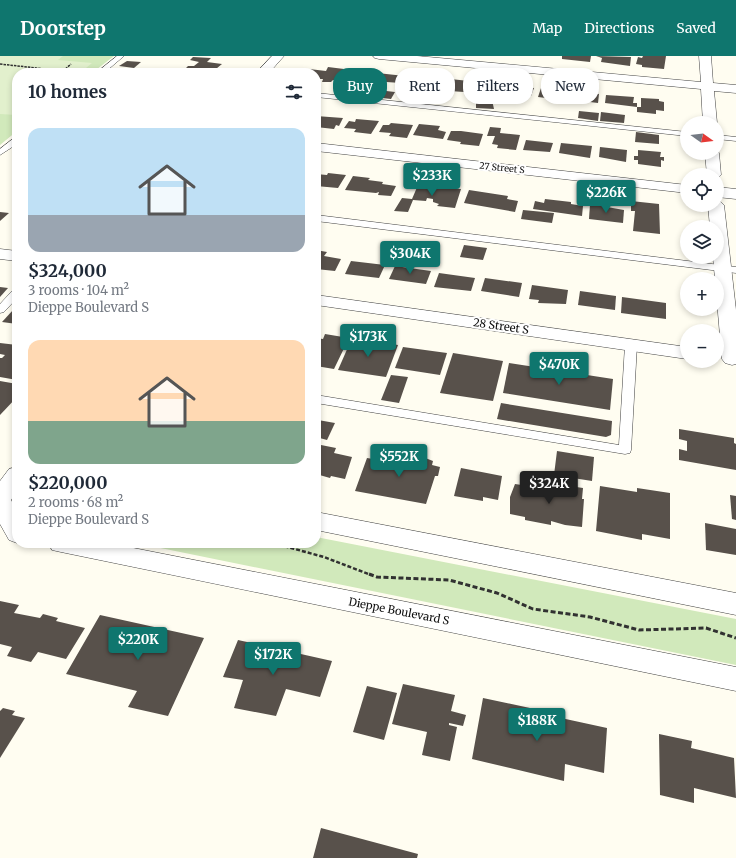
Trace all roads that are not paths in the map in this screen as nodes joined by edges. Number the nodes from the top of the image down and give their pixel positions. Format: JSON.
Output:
{"nodes":[{"id":1,"x":121,"y":56,"type":"edge"},
{"id":2,"x":278,"y":56,"type":"edge"},
{"id":3,"x":379,"y":56,"type":"edge"},
{"id":4,"x":704,"y":56,"type":"edge"},
{"id":5,"x":106,"y":68,"type":"edge"},
{"id":6,"x":267,"y":68,"type":"edge"},
{"id":7,"x":707,"y":86,"type":"junction"},
{"id":8,"x":736,"y":89,"type":"edge"},
{"id":9,"x":321,"y":97,"type":"edge"},
{"id":10,"x":709,"y":116,"type":"edge"},
{"id":11,"x":680,"y":133,"type":"edge"},
{"id":12,"x":724,"y":138,"type":"edge"},
{"id":13,"x":736,"y":139,"type":"edge"},
{"id":14,"x":12,"y":144,"type":"edge"},
{"id":15,"x":321,"y":148,"type":"edge"},
{"id":16,"x":0,"y":153,"type":"edge"},
{"id":17,"x":680,"y":187,"type":"edge"},
{"id":18,"x":724,"y":193,"type":"edge"},
{"id":19,"x":736,"y":194,"type":"edge"},
{"id":20,"x":717,"y":212,"type":"edge"},
{"id":21,"x":321,"y":219,"type":"edge"},
{"id":22,"x":0,"y":254,"type":"edge"},
{"id":23,"x":12,"y":255,"type":"edge"},
{"id":24,"x":729,"y":269,"type":"edge"},
{"id":25,"x":12,"y":297,"type":"edge"},
{"id":26,"x":321,"y":301,"type":"edge"},
{"id":27,"x":0,"y":310,"type":"edge"},
{"id":28,"x":632,"y":345,"type":"junction"},
{"id":29,"x":680,"y":352,"type":"edge"},
{"id":30,"x":728,"y":358,"type":"edge"},
{"id":31,"x":321,"y":400,"type":"edge"},
{"id":32,"x":12,"y":481,"type":"edge"},
{"id":33,"x":12,"y":493,"type":"edge"},
{"id":34,"x":0,"y":497,"type":"edge"},
{"id":35,"x":0,"y":501,"type":"edge"},
{"id":36,"x":321,"y":522,"type":"edge"},
{"id":37,"x":12,"y":524,"type":"edge"},
{"id":38,"x":86,"y":548,"type":"edge"},
{"id":39,"x":736,"y":604,"type":"edge"},
{"id":40,"x":736,"y":679,"type":"edge"}],
"edges":[{"from":1,"to":5,"type":"lane"},
{"from":2,"to":6,"type":"street"},
{"from":3,"to":7,"type":"street"},
{"from":4,"to":7,"type":"street"},
{"from":7,"to":8,"type":"street"},
{"from":7,"to":10,"type":"street"},
{"from":9,"to":11,"type":"lane"},
{"from":12,"to":13,"type":"lane"},
{"from":14,"to":16,"type":"lane"},
{"from":15,"to":17,"type":"street","name":"27 Street S"},
{"from":18,"to":19,"type":"street"},
{"from":20,"to":24,"type":"street"},
{"from":21,"to":24,"type":"lane"},
{"from":22,"to":23,"type":"street"},
{"from":24,"to":30,"type":"street"},
{"from":25,"to":27,"type":"lane"},
{"from":26,"to":28,"type":"street","name":"28 Street S"},
{"from":28,"to":29,"type":"street","name":"28 Street S"},
{"from":28,"to":31,"type":"lane"},
{"from":32,"to":34,"type":"street"},
{"from":33,"to":34,"type":"street"},
{"from":35,"to":37,"type":"street"},
{"from":36,"to":39,"type":"street"},
{"from":38,"to":40,"type":"street","name":"Dieppe Boulevard S"}]}
